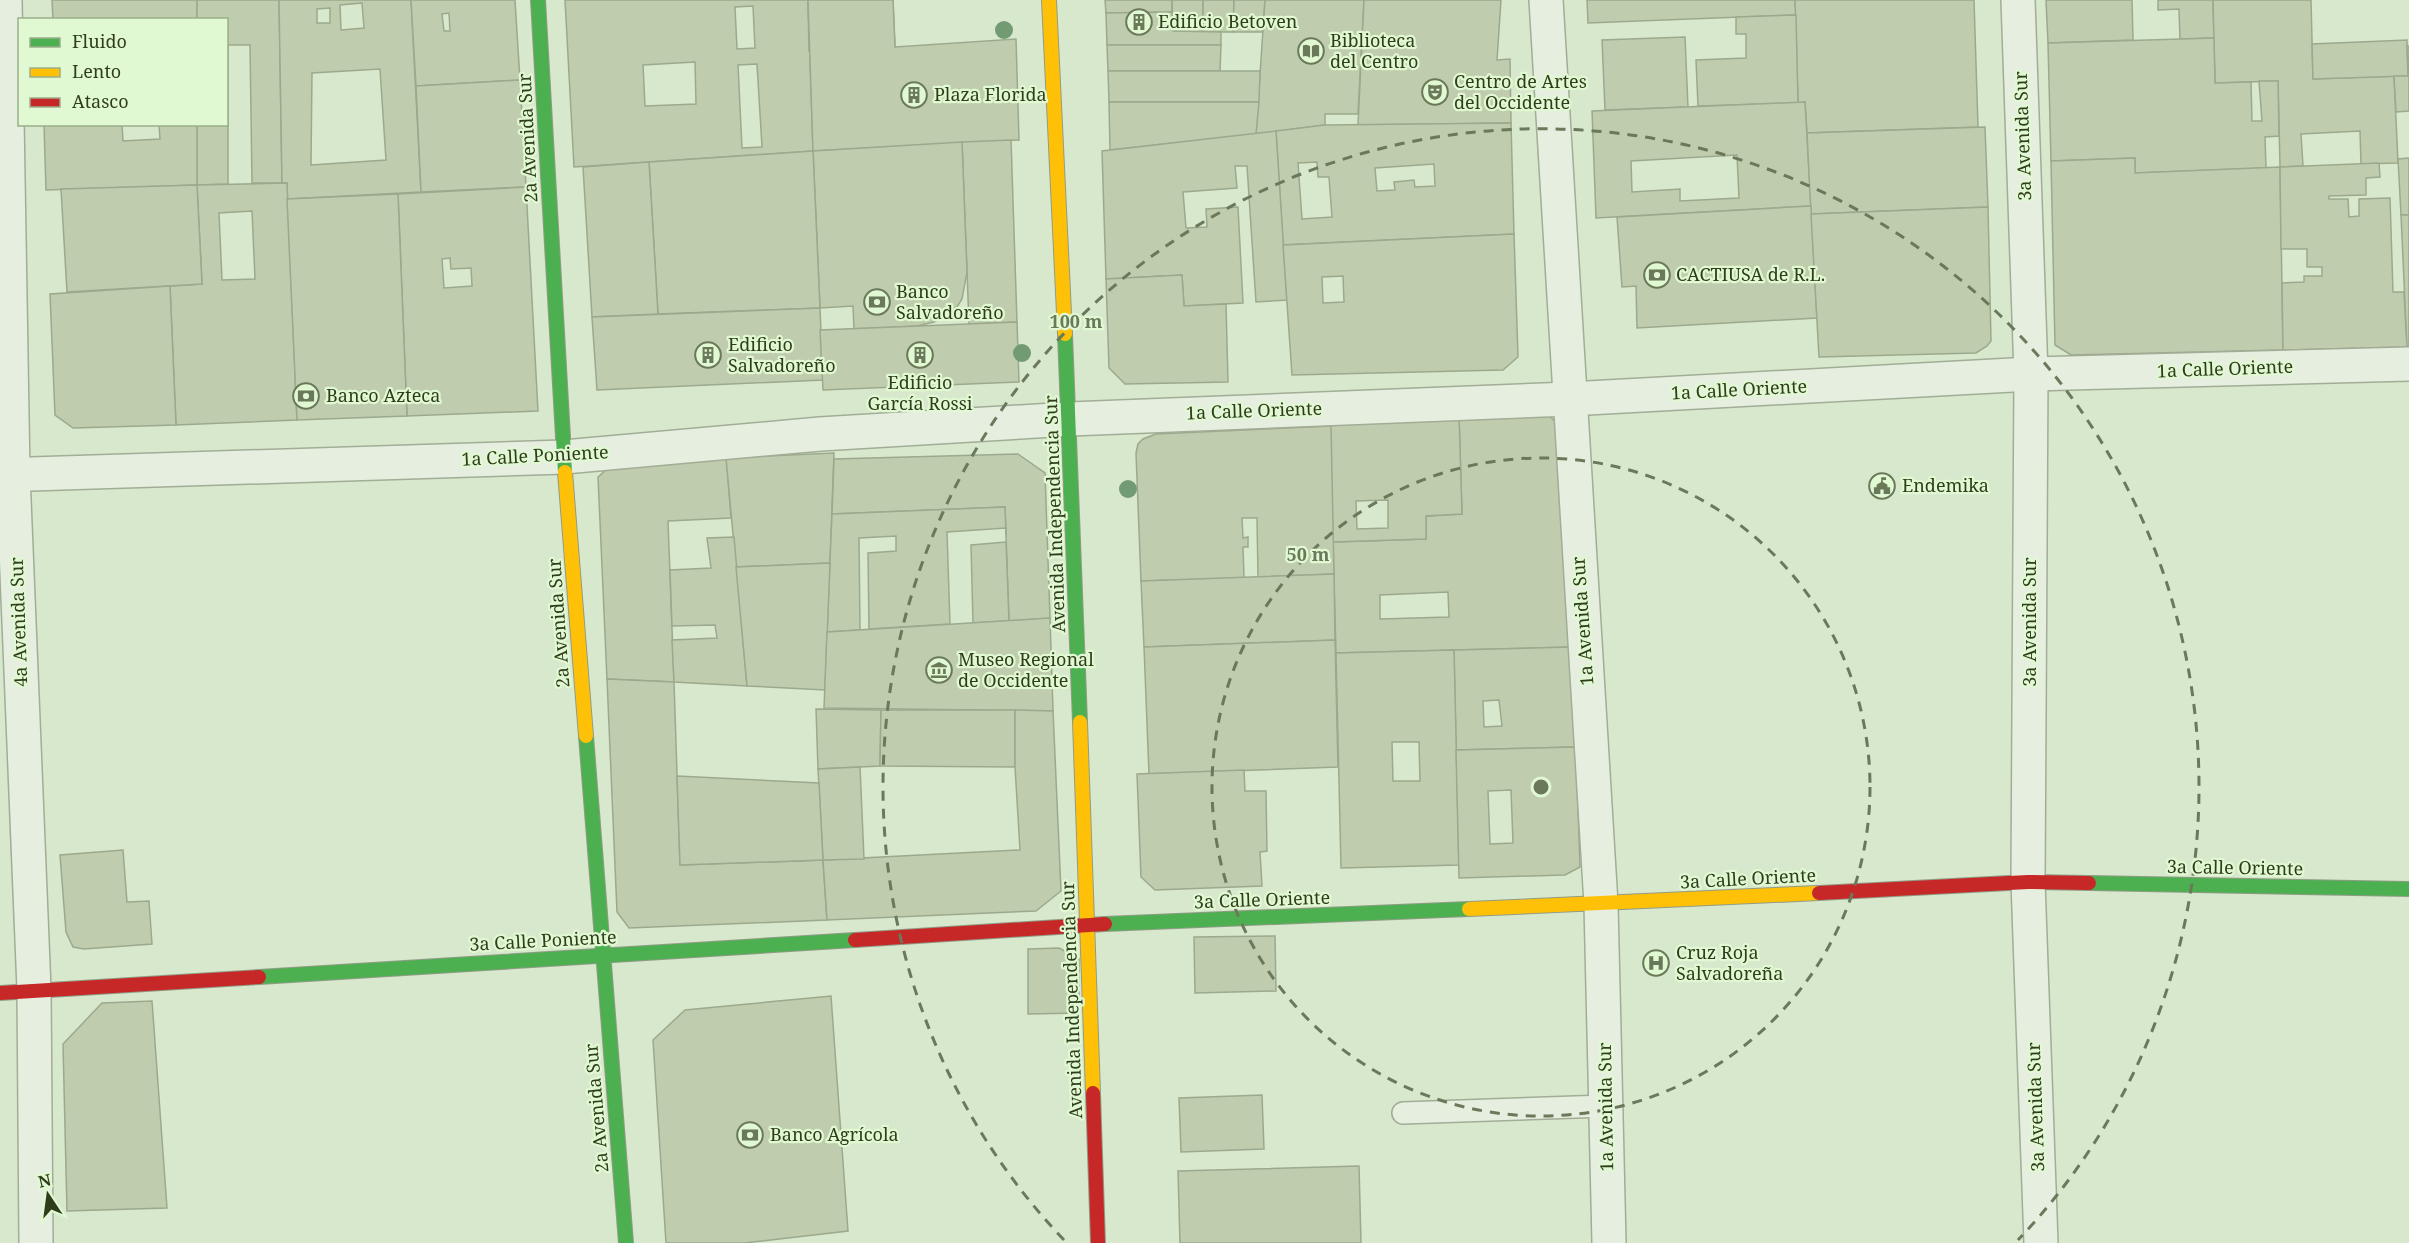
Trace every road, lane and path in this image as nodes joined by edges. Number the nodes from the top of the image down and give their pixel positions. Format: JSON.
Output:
{"nodes":[{"id":1,"x":5,"y":0,"type":"edge"},
{"id":2,"x":538,"y":0,"type":"edge"},
{"id":3,"x":1047,"y":0,"type":"edge"},
{"id":4,"x":1546,"y":0,"type":"edge"},
{"id":5,"x":2018,"y":0,"type":"edge"},
{"id":6,"x":2409,"y":364,"type":"edge"},
{"id":7,"x":2031,"y":374,"type":"junction"},
{"id":8,"x":1569,"y":399,"type":"junction"},
{"id":9,"x":1070,"y":418,"type":"junction"},
{"id":10,"x":564,"y":457,"type":"junction"},
{"id":11,"x":7,"y":475,"type":"edge"},
{"id":12,"x":2028,"y":882,"type":"junction"},
{"id":13,"x":2409,"y":889,"type":"edge"},
{"id":14,"x":1601,"y":904,"type":"junction"},
{"id":15,"x":1088,"y":925,"type":"junction"},
{"id":16,"x":603,"y":956,"type":"junction"},
{"id":17,"x":34,"y":989,"type":"junction"},
{"id":18,"x":0,"y":993,"type":"edge"},
{"id":19,"x":1605,"y":1106,"type":"junction"},
{"id":20,"x":1403,"y":1113,"type":"dead end"},
{"id":21,"x":36,"y":1243,"type":"edge"},
{"id":22,"x":626,"y":1243,"type":"edge"},
{"id":23,"x":1098,"y":1243,"type":"edge"},
{"id":24,"x":1609,"y":1243,"type":"edge"},
{"id":25,"x":2041,"y":1243,"type":"edge"}],
"edges":[{"from":1,"to":11,"type":"street","name":"4a Avenida Sur"},
{"from":2,"to":10,"type":"main road","name":"2a Avenida Sur"},
{"from":3,"to":9,"type":"main road","name":"Avenida Independencia Sur"},
{"from":4,"to":8,"type":"street","name":"1a Avenida Sur"},
{"from":5,"to":7,"type":"street","name":"3a Avenida Sur"},
{"from":6,"to":7,"type":"street","name":"1a Calle Oriente"},
{"from":7,"to":8,"type":"street","name":"1a Calle Oriente"},
{"from":7,"to":12,"type":"street","name":"3a Avenida Sur"},
{"from":8,"to":9,"type":"street","name":"1a Calle Oriente"},
{"from":8,"to":14,"type":"street","name":"1a Avenida Sur"},
{"from":9,"to":10,"type":"street","name":"1a Calle Poniente"},
{"from":9,"to":15,"type":"main road","name":"Avenida Independencia Sur"},
{"from":10,"to":11,"type":"street","name":"1a Calle Poniente"},
{"from":10,"to":16,"type":"main road","name":"2a Avenida Sur"},
{"from":11,"to":17,"type":"street","name":"4a Avenida Sur"},
{"from":12,"to":13,"type":"main road","name":"3a Calle Oriente"},
{"from":12,"to":14,"type":"main road","name":"3a Calle Oriente"},
{"from":12,"to":25,"type":"street","name":"3a Avenida Sur"},
{"from":14,"to":15,"type":"main road","name":"3a Calle Oriente"},
{"from":14,"to":19,"type":"street","name":"1a Avenida Sur"},
{"from":15,"to":16,"type":"main road","name":"3a Calle Poniente"},
{"from":15,"to":23,"type":"main road","name":"Avenida Independencia Sur"},
{"from":16,"to":17,"type":"main road","name":"3a Calle Poniente"},
{"from":16,"to":22,"type":"main road","name":"2a Avenida Sur"},
{"from":17,"to":18,"type":"main road","name":"3a Calle Poniente"},
{"from":17,"to":21,"type":"street","name":"4a Avenida Sur"},
{"from":19,"to":20,"type":"lane"},
{"from":19,"to":24,"type":"street","name":"1a Avenida Sur"}]}
